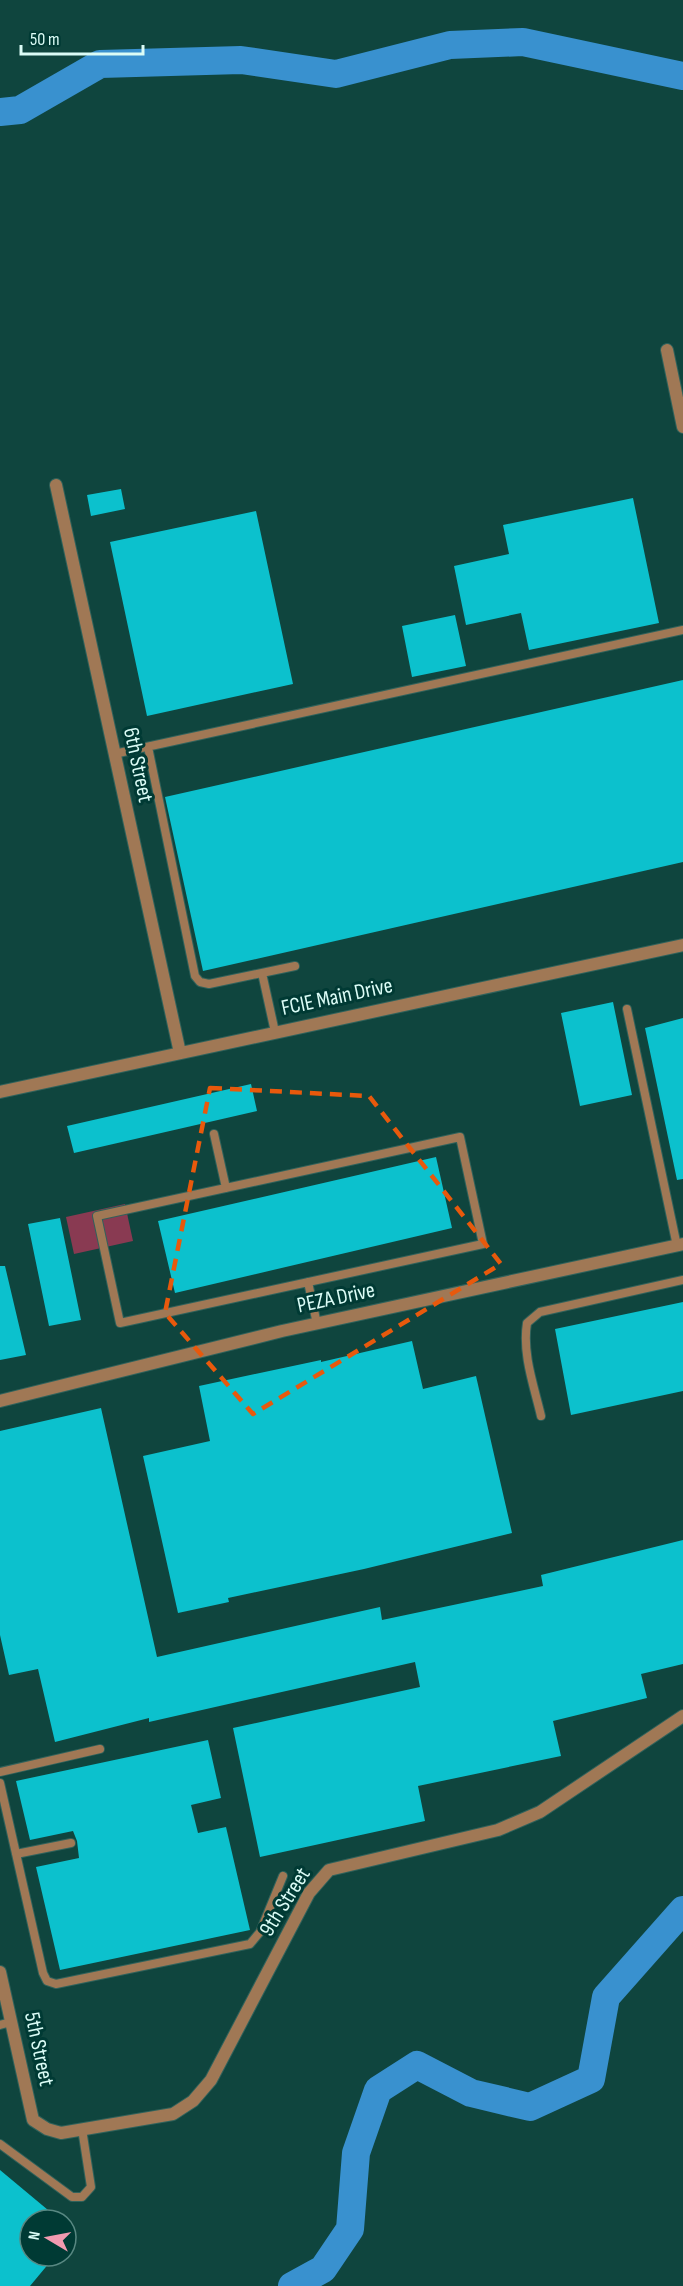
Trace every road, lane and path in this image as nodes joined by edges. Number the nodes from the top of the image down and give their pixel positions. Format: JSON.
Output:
{"nodes":[{"id":1,"x":667,"y":350,"type":"dead end"},
{"id":2,"x":683,"y":427,"type":"edge"},
{"id":3,"x":56,"y":485,"type":"dead end"},
{"id":4,"x":683,"y":630,"type":"edge"},
{"id":5,"x":148,"y":747,"type":"junction"},
{"id":6,"x":114,"y":754,"type":"junction"},
{"id":7,"x":683,"y":945,"type":"edge"},
{"id":8,"x":295,"y":966,"type":"dead end"},
{"id":9,"x":262,"y":973,"type":"junction"},
{"id":10,"x":627,"y":1009,"type":"dead end"},
{"id":11,"x":275,"y":1032,"type":"junction"},
{"id":12,"x":180,"y":1053,"type":"junction"},
{"id":13,"x":0,"y":1092,"type":"edge"},
{"id":14,"x":214,"y":1134,"type":"dead end"},
{"id":15,"x":226,"y":1188,"type":"junction"},
{"id":16,"x":680,"y":1245,"type":"edge"},
{"id":17,"x":683,"y":1280,"type":"edge"},
{"id":18,"x":308,"y":1282,"type":"junction"},
{"id":19,"x":317,"y":1324,"type":"junction"},
{"id":20,"x":0,"y":1401,"type":"edge"},
{"id":21,"x":541,"y":1416,"type":"dead end"},
{"id":22,"x":683,"y":1716,"type":"edge"},
{"id":23,"x":100,"y":1749,"type":"dead end"},
{"id":24,"x":0,"y":1772,"type":"edge"},
{"id":25,"x":0,"y":1783,"type":"edge"},
{"id":26,"x":71,"y":1843,"type":"dead end"},
{"id":27,"x":16,"y":1854,"type":"junction"},
{"id":28,"x":283,"y":1876,"type":"dead end"},
{"id":29,"x":0,"y":1972,"type":"edge"},
{"id":30,"x":6,"y":2024,"type":"edge"},
{"id":31,"x":47,"y":2129,"type":"joint"},
{"id":32,"x":82,"y":2129,"type":"junction"},
{"id":33,"x":0,"y":2144,"type":"edge"}],
"edges":[{"from":1,"to":2,"type":"street"},
{"from":3,"to":6,"type":"street","name":"6th Street"},
{"from":4,"to":5,"type":"lane"},
{"from":5,"to":6,"type":"lane"},
{"from":5,"to":9,"type":"lane"},
{"from":6,"to":12,"type":"street","name":"6th Street"},
{"from":7,"to":11,"type":"street","name":"FCIE Main Drive"},
{"from":8,"to":9,"type":"lane"},
{"from":9,"to":11,"type":"lane"},
{"from":10,"to":16,"type":"lane"},
{"from":11,"to":12,"type":"street","name":"FCIE Main Drive"},
{"from":12,"to":13,"type":"street","name":"FCIE Main Drive"},
{"from":14,"to":15,"type":"lane"},
{"from":15,"to":18,"type":"lane"},
{"from":15,"to":18,"type":"lane"},
{"from":16,"to":19,"type":"street","name":"PEZA Drive"},
{"from":17,"to":21,"type":"lane"},
{"from":18,"to":19,"type":"lane"},
{"from":19,"to":20,"type":"street","name":"PEZA Drive"},
{"from":22,"to":32,"type":"street","name":"9th Street"},
{"from":23,"to":24,"type":"lane"},
{"from":25,"to":27,"type":"lane"},
{"from":26,"to":27,"type":"lane"},
{"from":27,"to":28,"type":"lane"},
{"from":29,"to":30,"type":"street","name":"5th Street"},
{"from":30,"to":31,"type":"street","name":"5th Street"},
{"from":31,"to":32,"type":"street","name":"9th Street"},
{"from":32,"to":33,"type":"lane"}]}
